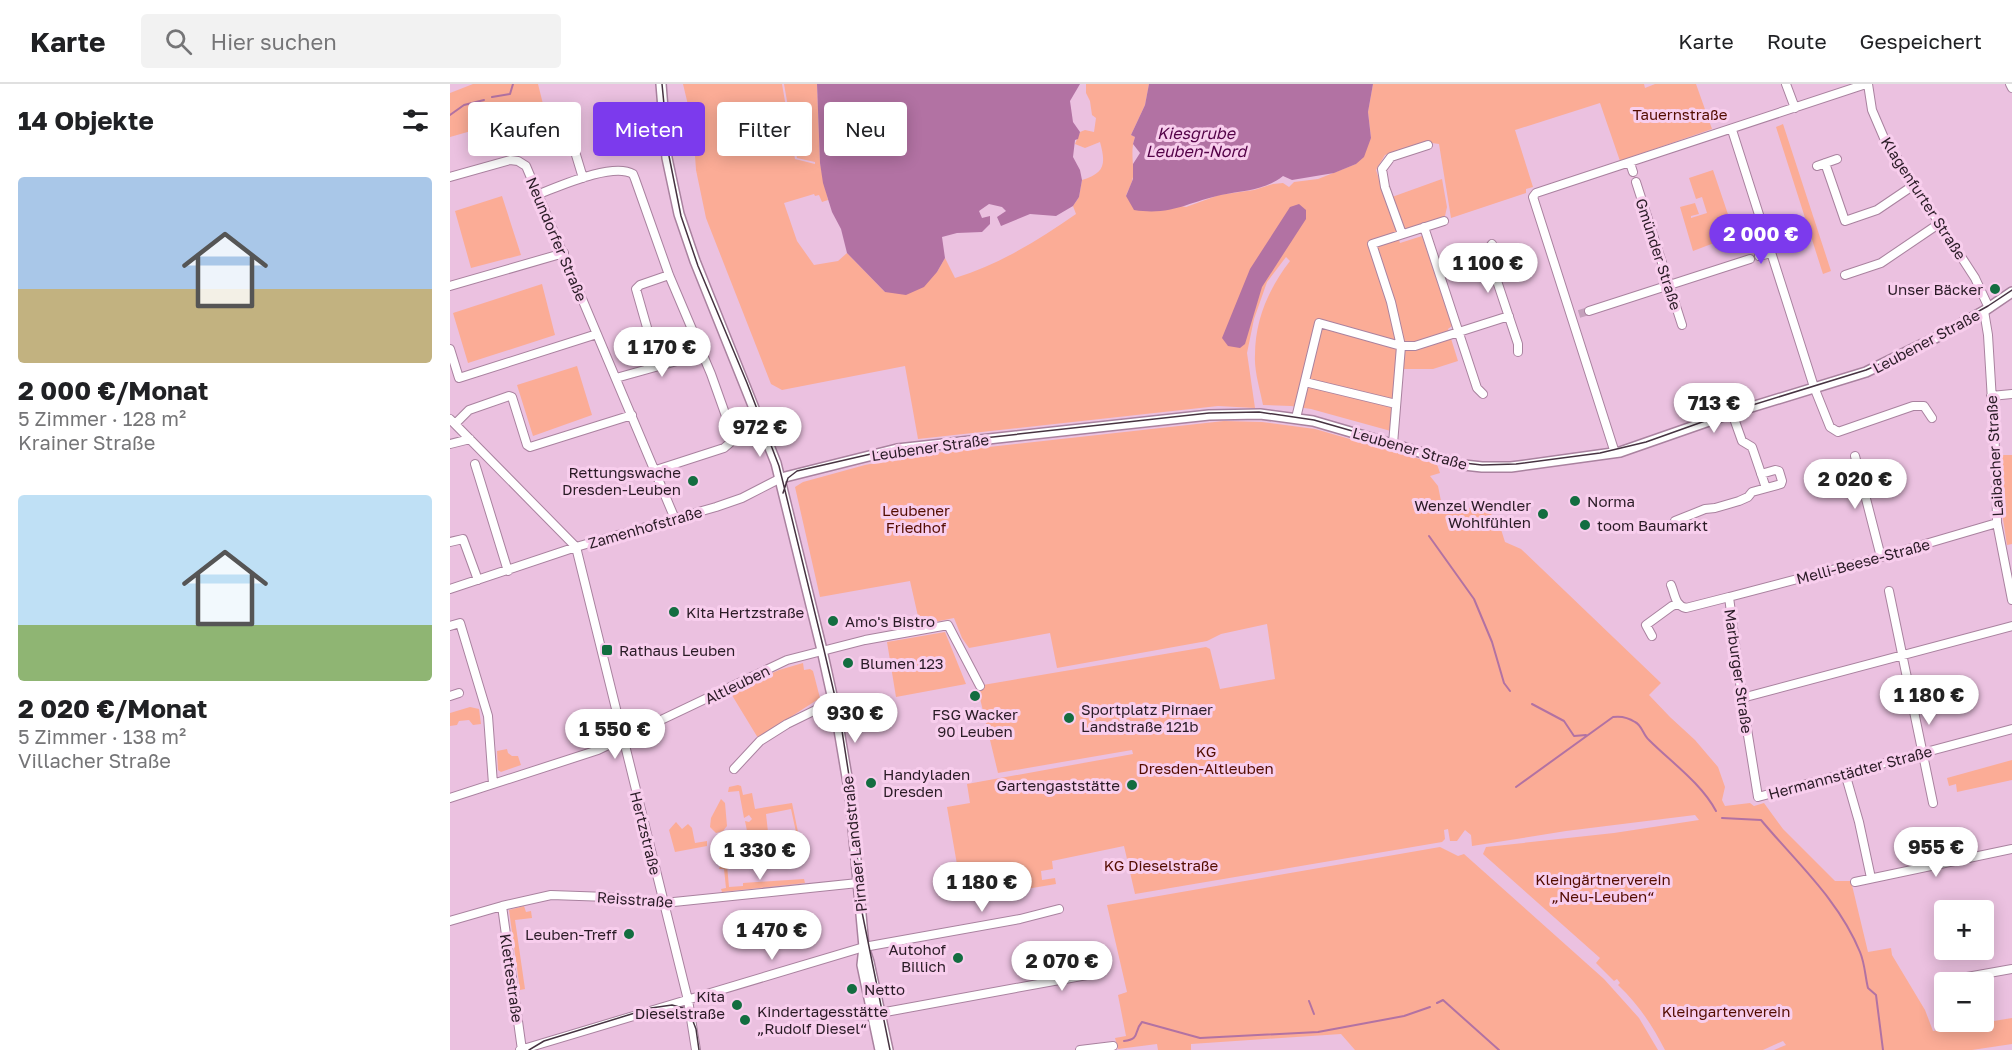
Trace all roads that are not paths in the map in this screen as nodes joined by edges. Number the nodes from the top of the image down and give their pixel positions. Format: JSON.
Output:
{"nodes":[{"id":1,"x":661,"y":84,"type":"edge"},
{"id":2,"x":1786,"y":84,"type":"edge"},
{"id":3,"x":1867,"y":84,"type":"edge"},
{"id":4,"x":1795,"y":108,"type":"junction"},
{"id":5,"x":1732,"y":130,"type":"junction"},
{"id":6,"x":1428,"y":145,"type":"dead end"},
{"id":7,"x":576,"y":156,"type":"edge"},
{"id":8,"x":1837,"y":159,"type":"dead end"},
{"id":9,"x":1630,"y":162,"type":"junction"},
{"id":10,"x":1633,"y":172,"type":"dead end"},
{"id":11,"x":450,"y":177,"type":"edge"},
{"id":12,"x":583,"y":178,"type":"junction"},
{"id":13,"x":1636,"y":182,"type":"dead end"},
{"id":14,"x":1914,"y":185,"type":"junction"},
{"id":15,"x":539,"y":194,"type":"junction"},
{"id":16,"x":1444,"y":221,"type":"dead end"},
{"id":17,"x":1940,"y":223,"type":"junction"},
{"id":18,"x":1424,"y":227,"type":"junction"},
{"id":19,"x":1402,"y":234,"type":"junction"},
{"id":20,"x":1492,"y":244,"type":"dead end"},
{"id":21,"x":564,"y":253,"type":"junction"},
{"id":22,"x":1771,"y":253,"type":"junction"},
{"id":23,"x":1759,"y":256,"type":"dead end"},
{"id":24,"x":1750,"y":259,"type":"dead end"},
{"id":25,"x":669,"y":275,"type":"junction"},
{"id":26,"x":1845,"y":275,"type":"dead end"},
{"id":27,"x":1670,"y":285,"type":"junction"},
{"id":28,"x":450,"y":286,"type":"edge"},
{"id":29,"x":2012,"y":292,"type":"edge"},
{"id":30,"x":1986,"y":310,"type":"junction"},
{"id":31,"x":1589,"y":311,"type":"tunnel mouth"},
{"id":32,"x":1509,"y":316,"type":"junction"},
{"id":33,"x":1682,"y":325,"type":"dead end"},
{"id":34,"x":1458,"y":332,"type":"junction"},
{"id":35,"x":597,"y":334,"type":"junction"},
{"id":36,"x":1401,"y":346,"type":"junction"},
{"id":37,"x":450,"y":349,"type":"edge"},
{"id":38,"x":1518,"y":352,"type":"dead end"},
{"id":39,"x":702,"y":354,"type":"junction"},
{"id":40,"x":658,"y":366,"type":"junction"},
{"id":41,"x":616,"y":378,"type":"junction"},
{"id":42,"x":1305,"y":382,"type":"junction"},
{"id":43,"x":1815,"y":388,"type":"junction"},
{"id":44,"x":1483,"y":394,"type":"dead end"},
{"id":45,"x":2012,"y":394,"type":"edge"},
{"id":46,"x":1991,"y":396,"type":"junction"},
{"id":47,"x":1396,"y":404,"type":"junction"},
{"id":48,"x":1732,"y":413,"type":"junction"},
{"id":49,"x":632,"y":415,"type":"junction"},
{"id":50,"x":1296,"y":418,"type":"junction"},
{"id":51,"x":1932,"y":418,"type":"dead end"},
{"id":52,"x":453,"y":422,"type":"edge"},
{"id":53,"x":470,"y":439,"type":"junction"},
{"id":54,"x":450,"y":444,"type":"edge"},
{"id":55,"x":1393,"y":444,"type":"junction"},
{"id":56,"x":1616,"y":453,"type":"junction"},
{"id":57,"x":1855,"y":456,"type":"dead end"},
{"id":58,"x":475,"y":464,"type":"dead end"},
{"id":59,"x":656,"y":470,"type":"junction"},
{"id":60,"x":1761,"y":474,"type":"junction"},
{"id":61,"x":781,"y":478,"type":"junction"},
{"id":62,"x":1766,"y":488,"type":"junction"},
{"id":63,"x":675,"y":519,"type":"junction"},
{"id":64,"x":1674,"y":521,"type":"dead end"},
{"id":65,"x":1997,"y":523,"type":"junction"},
{"id":66,"x":450,"y":542,"type":"edge"},
{"id":67,"x":576,"y":547,"type":"junction"},
{"id":68,"x":1881,"y":557,"type":"junction"},
{"id":69,"x":508,"y":571,"type":"junction"},
{"id":70,"x":478,"y":580,"type":"junction"},
{"id":71,"x":1671,"y":585,"type":"dead end"},
{"id":72,"x":450,"y":589,"type":"edge"},
{"id":73,"x":1889,"y":591,"type":"dead end"},
{"id":74,"x":1729,"y":597,"type":"junction"},
{"id":75,"x":2012,"y":600,"type":"edge"},
{"id":76,"x":1678,"y":604,"type":"junction"},
{"id":77,"x":450,"y":626,"type":"edge"},
{"id":78,"x":2012,"y":626,"type":"edge"},
{"id":79,"x":1652,"y":636,"type":"dead end"},
{"id":80,"x":822,"y":650,"type":"junction"},
{"id":81,"x":1903,"y":654,"type":"junction"},
{"id":82,"x":981,"y":686,"type":"dead end"},
{"id":83,"x":459,"y":693,"type":"dead end"},
{"id":84,"x":450,"y":696,"type":"edge"},
{"id":85,"x":1742,"y":698,"type":"junction"},
{"id":86,"x":834,"y":701,"type":"junction"},
{"id":87,"x":2012,"y":729,"type":"edge"},
{"id":88,"x":623,"y":739,"type":"junction"},
{"id":89,"x":1921,"y":754,"type":"junction"},
{"id":90,"x":734,"y":769,"type":"dead end"},
{"id":91,"x":1845,"y":773,"type":"junction"},
{"id":92,"x":493,"y":784,"type":"junction"},
{"id":93,"x":1758,"y":797,"type":"joint"},
{"id":94,"x":450,"y":798,"type":"edge"},
{"id":95,"x":1933,"y":803,"type":"dead end"},
{"id":96,"x":2012,"y":849,"type":"edge"},
{"id":97,"x":1871,"y":878,"type":"junction"},
{"id":98,"x":1855,"y":882,"type":"dead end"},
{"id":99,"x":858,"y":883,"type":"junction"},
{"id":100,"x":664,"y":903,"type":"junction"},
{"id":101,"x":502,"y":906,"type":"junction"},
{"id":102,"x":1059,"y":909,"type":"dead end"},
{"id":103,"x":450,"y":921,"type":"edge"},
{"id":104,"x":864,"y":947,"type":"junction"},
{"id":105,"x":2012,"y":969,"type":"edge"},
{"id":106,"x":1994,"y":972,"type":"edge"},
{"id":107,"x":1087,"y":975,"type":"dead end"},
{"id":108,"x":687,"y":1000,"type":"junction"},
{"id":109,"x":880,"y":1013,"type":"junction"},
{"id":110,"x":1113,"y":1046,"type":"dead end"},
{"id":111,"x":521,"y":1050,"type":"edge"},
{"id":112,"x":696,"y":1050,"type":"edge"},
{"id":113,"x":880,"y":1050,"type":"edge"},
{"id":114,"x":888,"y":1050,"type":"edge"},
{"id":115,"x":1080,"y":1050,"type":"edge"}],
"edges":[{"from":1,"to":61,"type":"street","name":"Pirnaer Landstraße"},
{"from":2,"to":4,"type":"street"},
{"from":3,"to":4,"type":"street"},
{"from":3,"to":14,"type":"street","name":"Klagenfurter Straße"},
{"from":4,"to":5,"type":"street"},
{"from":5,"to":9,"type":"street"},
{"from":5,"to":22,"type":"street"},
{"from":6,"to":19,"type":"street"},
{"from":7,"to":12,"type":"street"},
{"from":8,"to":14,"type":"street"},
{"from":9,"to":10,"type":"street"},
{"from":9,"to":56,"type":"street"},
{"from":11,"to":15,"type":"street","name":"Neundorfer Straße"},
{"from":12,"to":15,"type":"street"},
{"from":12,"to":25,"type":"street"},
{"from":13,"to":27,"type":"street","name":"Gmünder Straße"},
{"from":14,"to":17,"type":"street","name":"Klagenfurter Straße"},
{"from":15,"to":21,"type":"street","name":"Neundorfer Straße"},
{"from":16,"to":18,"type":"street"},
{"from":17,"to":26,"type":"street"},
{"from":17,"to":30,"type":"street","name":"Klagenfurter Straße"},
{"from":18,"to":19,"type":"street"},
{"from":18,"to":34,"type":"street"},
{"from":19,"to":36,"type":"street"},
{"from":20,"to":32,"type":"street"},
{"from":21,"to":28,"type":"street"},
{"from":21,"to":35,"type":"street","name":"Neundorfer Straße"},
{"from":22,"to":23,"type":"street"},
{"from":22,"to":43,"type":"street"},
{"from":24,"to":27,"type":"street"},
{"from":25,"to":39,"type":"street"},
{"from":25,"to":40,"type":"street"},
{"from":27,"to":31,"type":"street"},
{"from":27,"to":33,"type":"street","name":"Gmünder Straße"},
{"from":29,"to":30,"type":"street","name":"Leubener Straße"},
{"from":30,"to":43,"type":"street","name":"Leubener Straße"},
{"from":30,"to":46,"type":"street","name":"Laibacher Straße"},
{"from":32,"to":34,"type":"street"},
{"from":32,"to":38,"type":"street"},
{"from":34,"to":36,"type":"street"},
{"from":34,"to":44,"type":"street"},
{"from":35,"to":37,"type":"street"},
{"from":35,"to":41,"type":"street","name":"Neundorfer Straße"},
{"from":36,"to":42,"type":"street"},
{"from":36,"to":47,"type":"street"},
{"from":39,"to":40,"type":"street"},
{"from":39,"to":59,"type":"street"},
{"from":40,"to":41,"type":"street"},
{"from":41,"to":49,"type":"street","name":"Neundorfer Straße"},
{"from":42,"to":47,"type":"street"},
{"from":42,"to":50,"type":"street"},
{"from":43,"to":48,"type":"street","name":"Leubener Straße"},
{"from":43,"to":51,"type":"street"},
{"from":45,"to":46,"type":"street"},
{"from":46,"to":65,"type":"street","name":"Laibacher Straße"},
{"from":47,"to":55,"type":"street"},
{"from":48,"to":56,"type":"street","name":"Leubener Straße"},
{"from":48,"to":60,"type":"street"},
{"from":49,"to":52,"type":"street"},
{"from":49,"to":59,"type":"street","name":"Neundorfer Straße"},
{"from":50,"to":55,"type":"street","name":"Leubener Straße"},
{"from":50,"to":61,"type":"street","name":"Leubener Straße"},
{"from":52,"to":53,"type":"street","name":"Zamenhofstraße"},
{"from":53,"to":54,"type":"street"},
{"from":53,"to":67,"type":"street","name":"Zamenhofstraße"},
{"from":55,"to":56,"type":"street","name":"Leubener Straße"},
{"from":57,"to":68,"type":"street"},
{"from":58,"to":69,"type":"street"},
{"from":59,"to":63,"type":"street","name":"Neundorfer Straße"},
{"from":60,"to":62,"type":"street"},
{"from":60,"to":62,"type":"street"},
{"from":61,"to":63,"type":"street","name":"Zamenhofstraße"},
{"from":61,"to":80,"type":"street","name":"Pirnaer Landstraße"},
{"from":62,"to":64,"type":"street"},
{"from":63,"to":67,"type":"street","name":"Zamenhofstraße"},
{"from":65,"to":68,"type":"street","name":"Melli-Beese-Straße"},
{"from":65,"to":75,"type":"street","name":"Laibacher Straße"},
{"from":66,"to":70,"type":"street"},
{"from":67,"to":69,"type":"street"},
{"from":67,"to":88,"type":"street","name":"Hertzstraße"},
{"from":68,"to":74,"type":"street","name":"Melli-Beese-Straße"},
{"from":69,"to":70,"type":"street"},
{"from":70,"to":72,"type":"street"},
{"from":71,"to":76,"type":"street"},
{"from":73,"to":81,"type":"street"},
{"from":74,"to":76,"type":"street","name":"Marburger Straße"},
{"from":74,"to":85,"type":"street","name":"Marburger Straße"},
{"from":76,"to":79,"type":"street","name":"Marburger Straße"},
{"from":77,"to":92,"type":"street"},
{"from":78,"to":81,"type":"street"},
{"from":80,"to":82,"type":"street","name":"Altleuben"},
{"from":80,"to":86,"type":"street","name":"Pirnaer Landstraße"},
{"from":80,"to":88,"type":"street","name":"Altleuben"},
{"from":81,"to":85,"type":"street"},
{"from":81,"to":89,"type":"street"},
{"from":83,"to":84,"type":"street"},
{"from":85,"to":93,"type":"street","name":"Marburger Straße"},
{"from":86,"to":90,"type":"street"},
{"from":86,"to":99,"type":"street","name":"Pirnaer Landstraße"},
{"from":87,"to":89,"type":"street","name":"Hermannstädter Straße"},
{"from":88,"to":92,"type":"street","name":"Altleuben"},
{"from":88,"to":100,"type":"street","name":"Hertzstraße"},
{"from":89,"to":91,"type":"street","name":"Hermannstädter Straße"},
{"from":89,"to":95,"type":"street"},
{"from":91,"to":93,"type":"street","name":"Hermannstädter Straße"},
{"from":91,"to":97,"type":"street"},
{"from":92,"to":94,"type":"street","name":"Altleuben"},
{"from":96,"to":97,"type":"street"},
{"from":97,"to":98,"type":"street"},
{"from":99,"to":100,"type":"street","name":"Reisstraße"},
{"from":99,"to":104,"type":"street","name":"Pirnaer Landstraße"},
{"from":100,"to":101,"type":"street","name":"Reisstraße"},
{"from":100,"to":108,"type":"street","name":"Hertzstraße"},
{"from":101,"to":103,"type":"street","name":"Reisstraße"},
{"from":101,"to":111,"type":"street","name":"Klettestraße"},
{"from":102,"to":104,"type":"street"},
{"from":104,"to":108,"type":"street"},
{"from":104,"to":109,"type":"street","name":"Pirnaer Landstraße"},
{"from":104,"to":113,"type":"street","name":"Pirnaer Landstraße"},
{"from":105,"to":106,"type":"street"},
{"from":107,"to":109,"type":"street"},
{"from":108,"to":111,"type":"street"},
{"from":108,"to":112,"type":"street","name":"Hertzstraße"},
{"from":109,"to":114,"type":"street","name":"Pirnaer Landstraße"},
{"from":110,"to":115,"type":"street"}]}
